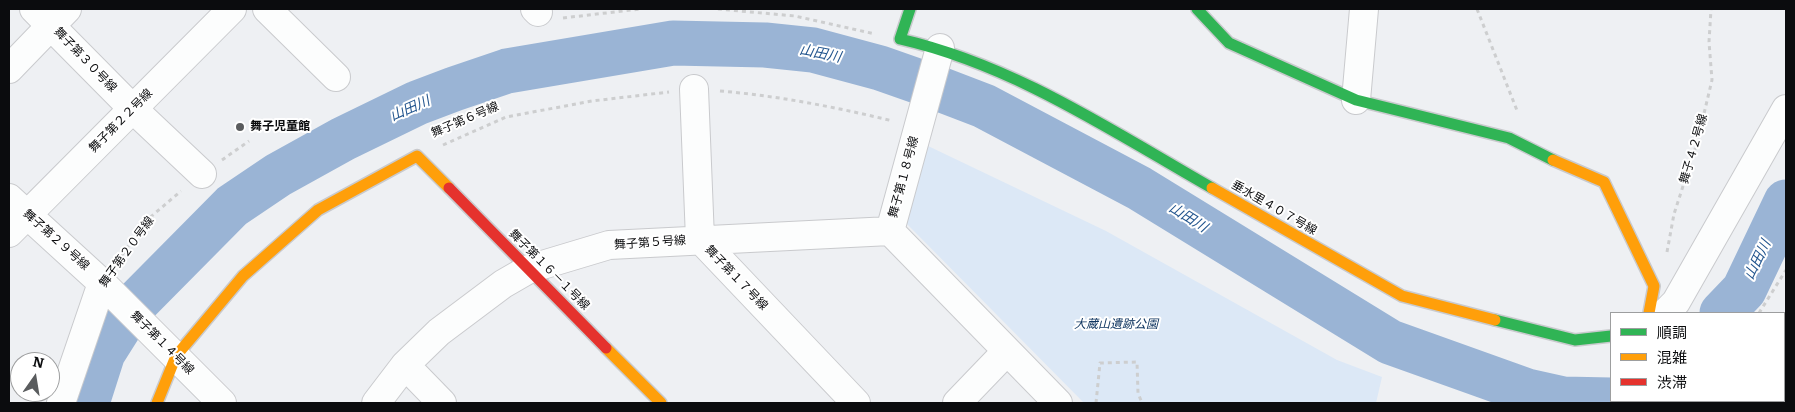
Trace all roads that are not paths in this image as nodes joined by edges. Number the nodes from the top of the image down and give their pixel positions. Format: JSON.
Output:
{"nodes":[{"id":1,"x":232,"y":9,"type":"edge"},
{"id":2,"x":267,"y":9,"type":"edge"},
{"id":3,"x":910,"y":9,"type":"edge"},
{"id":4,"x":1198,"y":9,"type":"edge"},
{"id":5,"x":1364,"y":9,"type":"edge"},
{"id":6,"x":51,"y":14,"type":"edge"},
{"id":7,"x":940,"y":48,"type":"junction"},
{"id":8,"x":9,"y":69,"type":"edge"},
{"id":9,"x":336,"y":77,"type":"dead end"},
{"id":10,"x":694,"y":89,"type":"road end"},
{"id":11,"x":1356,"y":100,"type":"junction"},
{"id":12,"x":133,"y":109,"type":"junction"},
{"id":13,"x":1786,"y":109,"type":"edge"},
{"id":14,"x":202,"y":174,"type":"road end"},
{"id":15,"x":15,"y":215,"type":"edge"},
{"id":16,"x":890,"y":231,"type":"junction"},
{"id":17,"x":700,"y":239,"type":"junction"},
{"id":18,"x":529,"y":269,"type":"junction"},
{"id":19,"x":102,"y":283,"type":"junction"},
{"id":20,"x":1649,"y":312,"type":"edge"},
{"id":21,"x":1666,"y":312,"type":"edge"},
{"id":22,"x":1610,"y":336,"type":"edge"},
{"id":23,"x":1006,"y":352,"type":"junction"},
{"id":24,"x":176,"y":356,"type":"junction"},
{"id":25,"x":405,"y":365,"type":"junction"},
{"id":26,"x":61,"y":403,"type":"edge"},
{"id":27,"x":157,"y":403,"type":"edge"},
{"id":28,"x":222,"y":403,"type":"edge"},
{"id":29,"x":376,"y":403,"type":"edge"},
{"id":30,"x":442,"y":403,"type":"edge"},
{"id":31,"x":661,"y":403,"type":"edge"},
{"id":32,"x":856,"y":403,"type":"edge"},
{"id":33,"x":957,"y":403,"type":"edge"},
{"id":34,"x":1058,"y":403,"type":"edge"}],
"edges":[{"from":1,"to":12,"type":"street","name":"舞子第２２号線"},
{"from":2,"to":9,"type":"street"},
{"from":3,"to":7,"type":"street","name":"垂水里４０７号線"},
{"from":4,"to":11,"type":"street"},
{"from":5,"to":11,"type":"street"},
{"from":6,"to":8,"type":"street"},
{"from":6,"to":12,"type":"street","name":"舞子第３０号線"},
{"from":7,"to":16,"type":"street","name":"舞子第１８号線"},
{"from":7,"to":22,"type":"street","name":"垂水里４０７号線"},
{"from":10,"to":17,"type":"street","name":"舞子第１７号線"},
{"from":11,"to":20,"type":"street"},
{"from":12,"to":14,"type":"street","name":"舞子第３０号線"},
{"from":12,"to":15,"type":"street","name":"舞子第２２号線"},
{"from":13,"to":21,"type":"street"},
{"from":15,"to":19,"type":"street","name":"舞子第２９号線"},
{"from":16,"to":17,"type":"street","name":"舞子第５号線"},
{"from":16,"to":23,"type":"street","name":"舞子第１８号線"},
{"from":17,"to":18,"type":"street","name":"舞子第５号線"},
{"from":17,"to":32,"type":"street","name":"舞子第１７号線"},
{"from":18,"to":24,"type":"street","name":"舞子第１６－１号線"},
{"from":18,"to":25,"type":"street","name":"舞子第５号線"},
{"from":18,"to":31,"type":"street","name":"舞子第１６－１号線"},
{"from":19,"to":24,"type":"street","name":"舞子第１４号線"},
{"from":19,"to":26,"type":"street","name":"舞子第２０号線"},
{"from":23,"to":33,"type":"street"},
{"from":23,"to":34,"type":"street","name":"舞子第１８号線"},
{"from":24,"to":27,"type":"street"},
{"from":24,"to":28,"type":"street","name":"舞子第１４号線"},
{"from":25,"to":29,"type":"street","name":"舞子第５号線"},
{"from":25,"to":30,"type":"street"}]}
